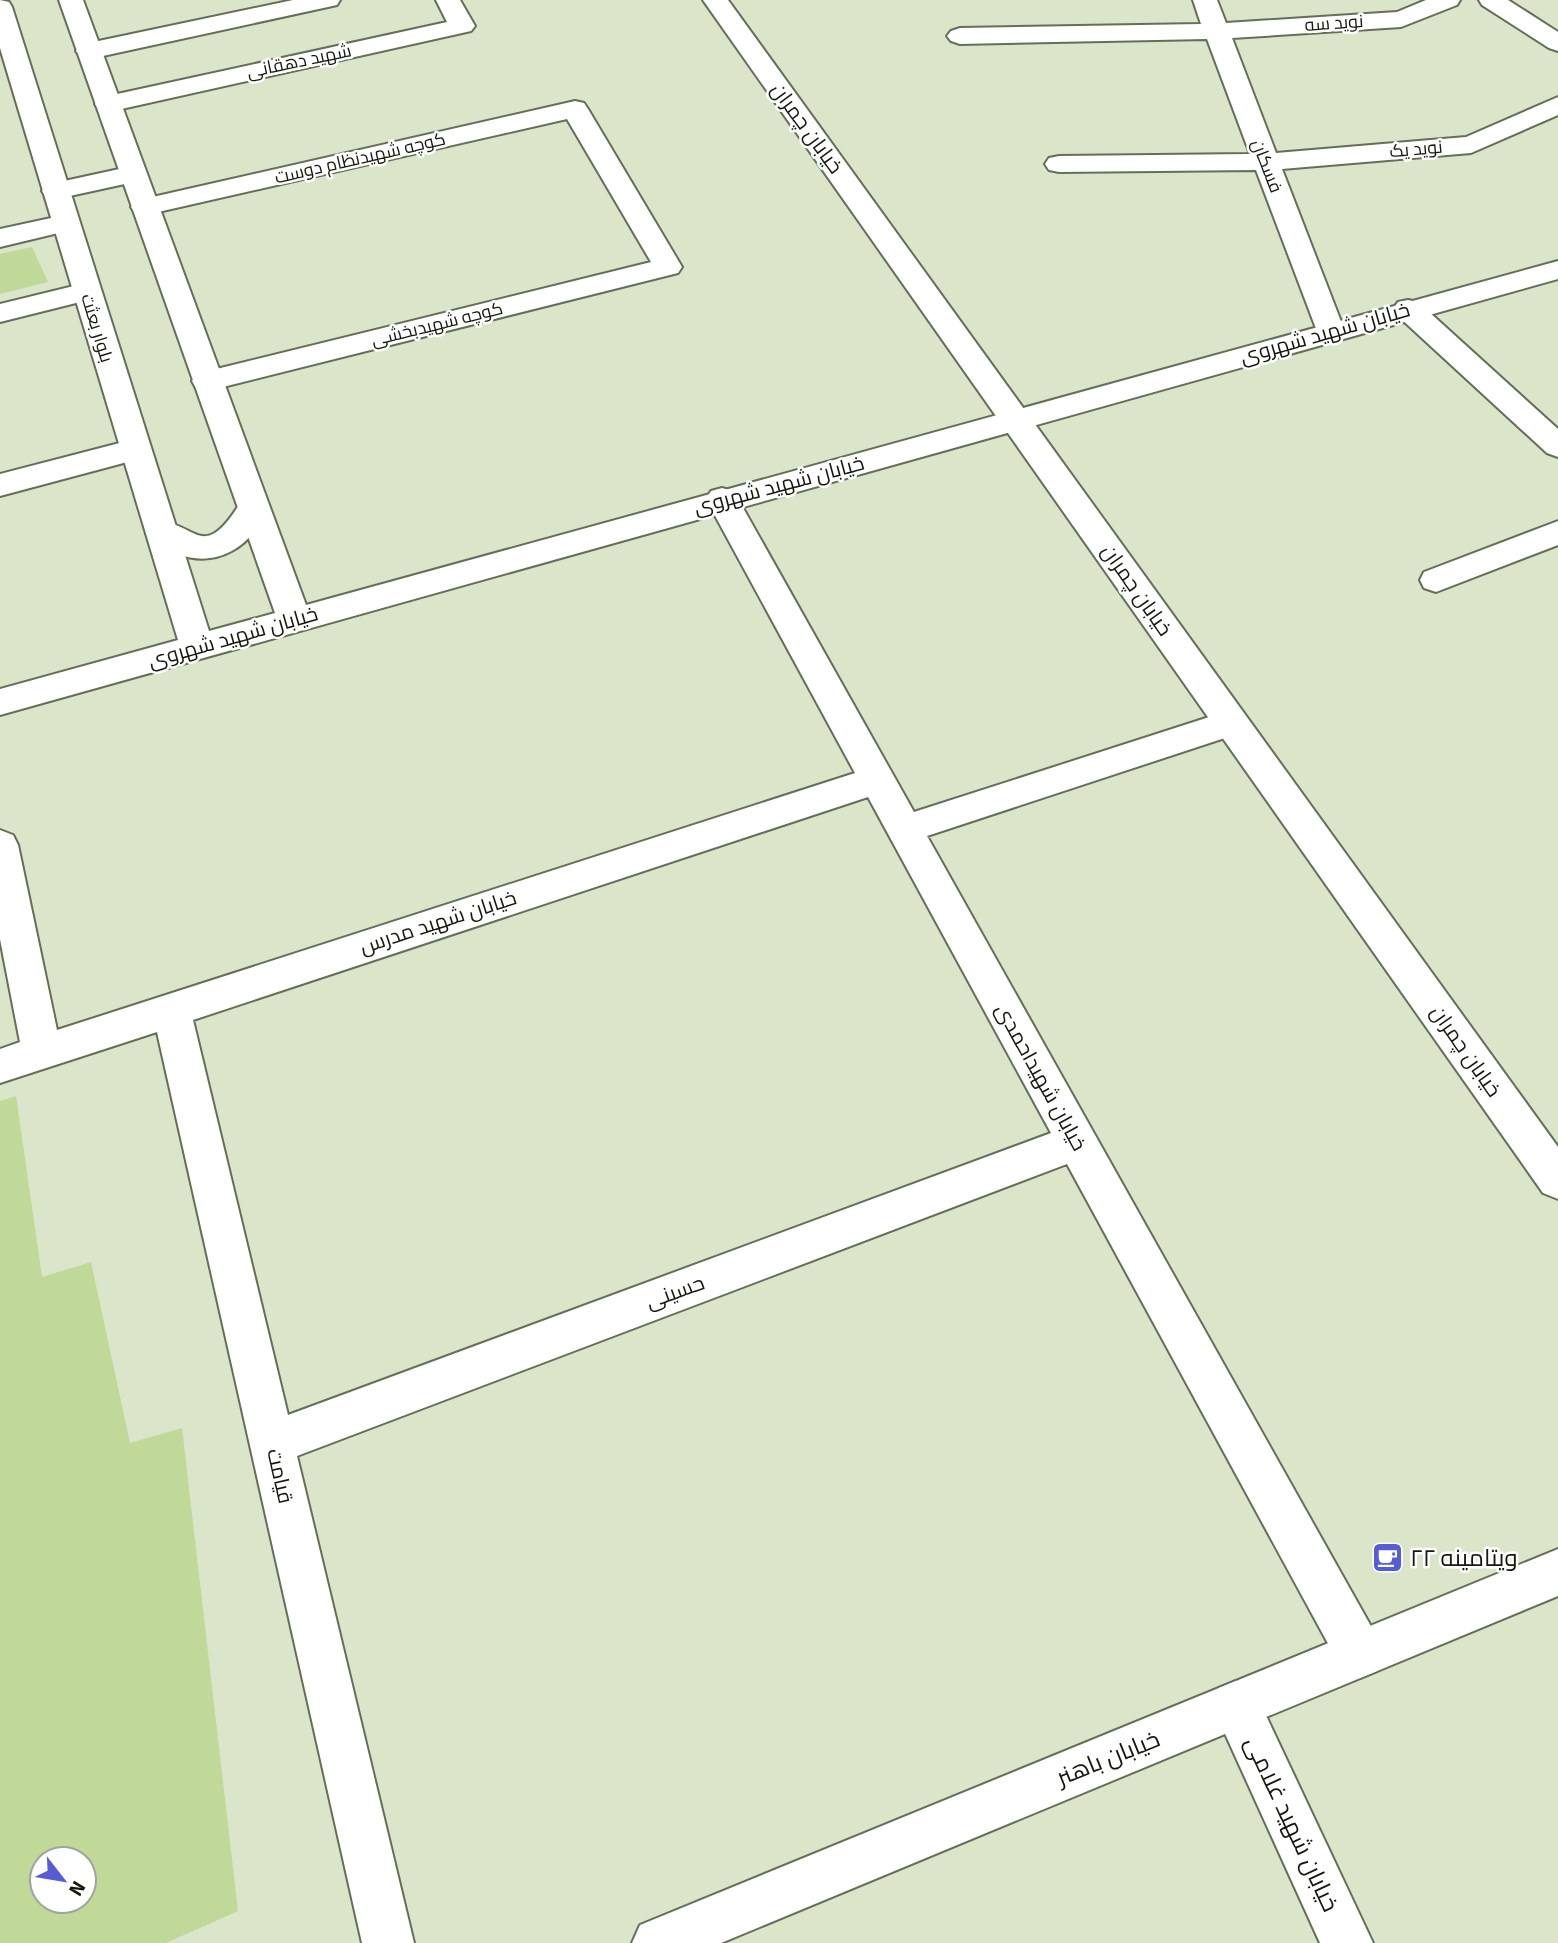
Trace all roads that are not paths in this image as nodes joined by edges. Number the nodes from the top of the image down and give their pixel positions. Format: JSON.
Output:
{"nodes":[{"id":1,"x":71,"y":0,"type":"edge"},
{"id":2,"x":328,"y":0,"type":"edge"},
{"id":3,"x":447,"y":0,"type":"edge"},
{"id":4,"x":715,"y":0,"type":"edge"},
{"id":5,"x":1205,"y":0,"type":"edge"},
{"id":6,"x":1448,"y":0,"type":"edge"},
{"id":7,"x":1491,"y":0,"type":"edge"},
{"id":8,"x":0,"y":7,"type":"edge"},
{"id":9,"x":1216,"y":31,"type":"junction"},
{"id":10,"x":960,"y":36,"type":"dead end"},
{"id":11,"x":1558,"y":43,"type":"edge"},
{"id":12,"x":6,"y":51,"type":"edge"},
{"id":13,"x":89,"y":51,"type":"junction"},
{"id":14,"x":108,"y":104,"type":"junction"},
{"id":15,"x":1558,"y":105,"type":"edge"},
{"id":16,"x":1266,"y":162,"type":"junction"},
{"id":17,"x":1059,"y":164,"type":"dead end"},
{"id":18,"x":133,"y":174,"type":"junction"},
{"id":19,"x":56,"y":191,"type":"junction"},
{"id":20,"x":145,"y":207,"type":"junction"},
{"id":21,"x":65,"y":223,"type":"junction"},
{"id":22,"x":0,"y":238,"type":"edge"},
{"id":23,"x":668,"y":267,"type":"joint"},
{"id":24,"x":1558,"y":270,"type":"edge"},
{"id":25,"x":86,"y":292,"type":"junction"},
{"id":26,"x":1408,"y":309,"type":"junction"},
{"id":27,"x":0,"y":313,"type":"edge"},
{"id":28,"x":1330,"y":331,"type":"junction"},
{"id":29,"x":207,"y":381,"type":"junction"},
{"id":30,"x":1017,"y":420,"type":"junction"},
{"id":31,"x":1558,"y":446,"type":"edge"},
{"id":32,"x":135,"y":450,"type":"junction"},
{"id":33,"x":0,"y":485,"type":"edge"},
{"id":34,"x":722,"y":499,"type":"junction"},
{"id":35,"x":253,"y":508,"type":"junction"},
{"id":36,"x":1558,"y":532,"type":"edge"},
{"id":37,"x":162,"y":533,"type":"junction"},
{"id":38,"x":1436,"y":580,"type":"dead end"},
{"id":39,"x":295,"y":619,"type":"junction"},
{"id":40,"x":197,"y":648,"type":"junction"},
{"id":41,"x":0,"y":702,"type":"edge"},
{"id":42,"x":1231,"y":723,"type":"junction"},
{"id":43,"x":876,"y":780,"type":"junction"},
{"id":44,"x":903,"y":830,"type":"junction"},
{"id":45,"x":0,"y":845,"type":"edge"},
{"id":46,"x":171,"y":1009,"type":"junction"},
{"id":47,"x":42,"y":1052,"type":"junction"},
{"id":48,"x":0,"y":1066,"type":"edge"},
{"id":49,"x":1077,"y":1142,"type":"junction"},
{"id":50,"x":1558,"y":1180,"type":"edge"},
{"id":51,"x":272,"y":1443,"type":"junction"},
{"id":52,"x":1558,"y":1572,"type":"edge"},
{"id":53,"x":1360,"y":1654,"type":"junction"},
{"id":54,"x":1236,"y":1705,"type":"junction"},
{"id":55,"x":388,"y":1943,"type":"edge"},
{"id":56,"x":658,"y":1943,"type":"edge"},
{"id":57,"x":1347,"y":1943,"type":"edge"}],
"edges":[{"from":1,"to":13,"type":"street"},
{"from":2,"to":13,"type":"street"},
{"from":3,"to":14,"type":"street","name":"شهید دهقانی"},
{"from":4,"to":30,"type":"street","name":"خیابان چمران"},
{"from":5,"to":9,"type":"street","name":"فسکان"},
{"from":6,"to":9,"type":"street","name":"نوید سه"},
{"from":7,"to":11,"type":"street"},
{"from":8,"to":12,"type":"street","name":"بلوار بعثت"},
{"from":9,"to":10,"type":"street","name":"نوید سه"},
{"from":9,"to":16,"type":"street","name":"فسکان"},
{"from":12,"to":19,"type":"street","name":"بلوار بعثت"},
{"from":13,"to":14,"type":"street"},
{"from":14,"to":18,"type":"street"},
{"from":15,"to":16,"type":"street","name":"نوید یک"},
{"from":16,"to":17,"type":"street","name":"نوید یک"},
{"from":16,"to":28,"type":"street","name":"فسکان"},
{"from":18,"to":19,"type":"street"},
{"from":18,"to":20,"type":"street"},
{"from":19,"to":21,"type":"street","name":"بلوار بعثت"},
{"from":20,"to":23,"type":"street","name":"کوچه شهیدنظام دوست"},
{"from":20,"to":29,"type":"street"},
{"from":21,"to":22,"type":"street"},
{"from":21,"to":25,"type":"street","name":"بلوار بعثت"},
{"from":23,"to":29,"type":"street","name":"کوچه شهیدبخشی"},
{"from":24,"to":26,"type":"street","name":"خیابان شهید شهروی"},
{"from":25,"to":27,"type":"street"},
{"from":25,"to":32,"type":"street","name":"بلوار بعثت"},
{"from":26,"to":28,"type":"street","name":"خیابان شهید شهروی"},
{"from":26,"to":31,"type":"street"},
{"from":28,"to":30,"type":"street","name":"خیابان شهید شهروی"},
{"from":29,"to":35,"type":"street"},
{"from":30,"to":34,"type":"street","name":"خیابان شهید شهروی"},
{"from":30,"to":42,"type":"street","name":"خیابان چمران"},
{"from":32,"to":33,"type":"street"},
{"from":32,"to":37,"type":"street","name":"بلوار بعثت"},
{"from":34,"to":39,"type":"street","name":"خیابان شهید شهروی"},
{"from":34,"to":43,"type":"street","name":"خیابان شهیداحمدی"},
{"from":35,"to":37,"type":"street"},
{"from":35,"to":39,"type":"street"},
{"from":36,"to":38,"type":"street"},
{"from":37,"to":40,"type":"street","name":"بلوار بعثت"},
{"from":39,"to":40,"type":"street","name":"خیابان شهید شهروی"},
{"from":40,"to":41,"type":"street","name":"خیابان شهید شهروی"},
{"from":42,"to":44,"type":"street"},
{"from":42,"to":50,"type":"street","name":"خیابان چمران"},
{"from":43,"to":44,"type":"street","name":"خیابان شهیداحمدی"},
{"from":43,"to":46,"type":"street","name":"خیابان شهید مدرس"},
{"from":44,"to":49,"type":"street","name":"خیابان شهیداحمدی"},
{"from":45,"to":47,"type":"street"},
{"from":46,"to":47,"type":"street","name":"خیابان شهید مدرس"},
{"from":46,"to":51,"type":"street","name":"قیامت"},
{"from":47,"to":48,"type":"street","name":"خیابان شهید مدرس"},
{"from":49,"to":51,"type":"street","name":"حسینی"},
{"from":49,"to":53,"type":"street","name":"خیابان شهیداحمدی"},
{"from":51,"to":55,"type":"street","name":"قیامت"},
{"from":52,"to":53,"type":"street","name":"خیابان باهنر"},
{"from":53,"to":54,"type":"street","name":"خیابان باهنر"},
{"from":54,"to":56,"type":"street","name":"خیابان باهنر"},
{"from":54,"to":57,"type":"street","name":"خیابان شهید غلامی"}]}
